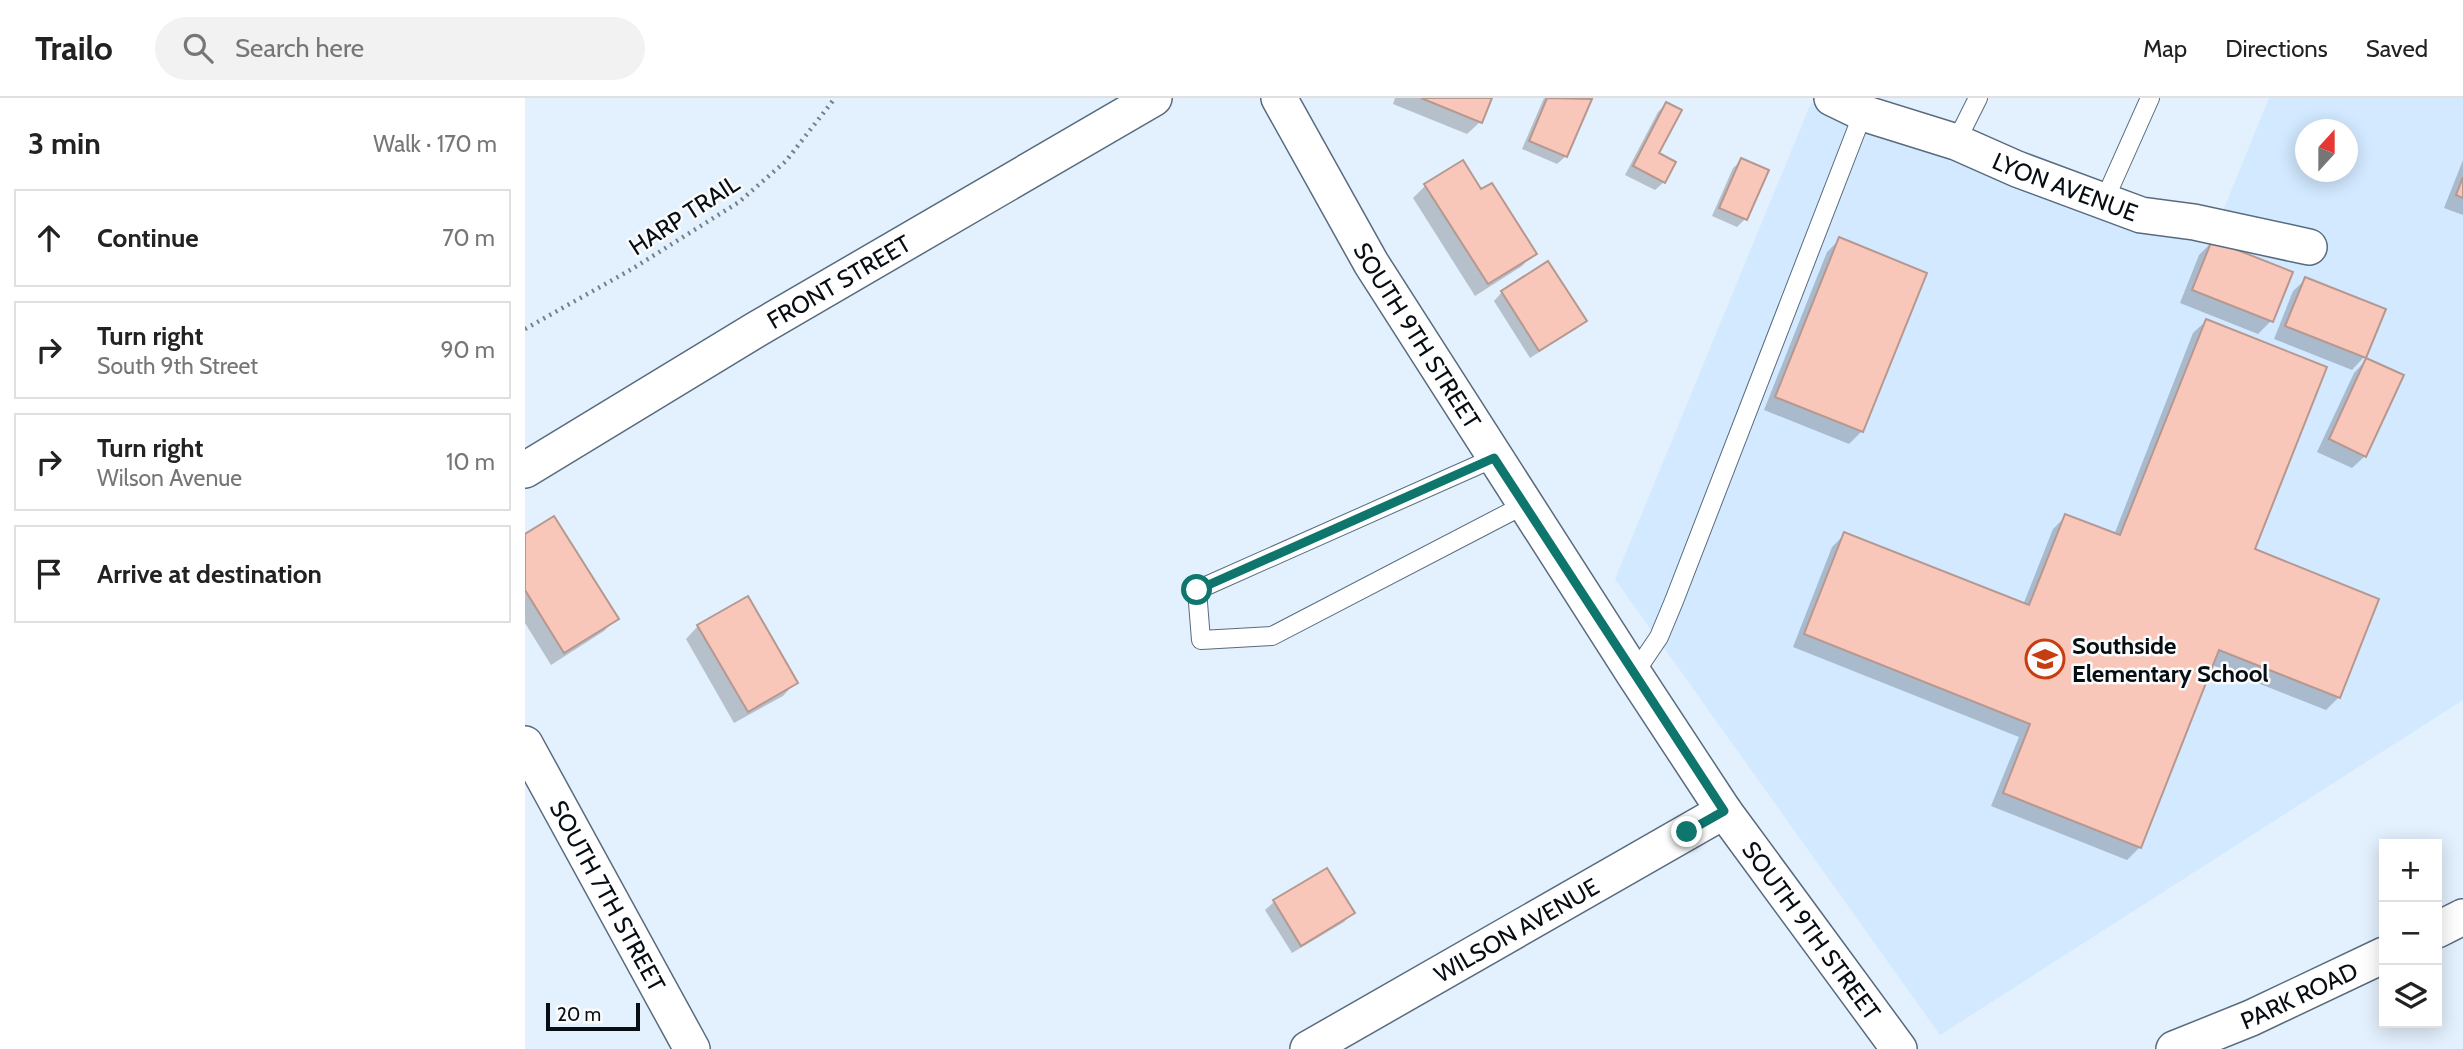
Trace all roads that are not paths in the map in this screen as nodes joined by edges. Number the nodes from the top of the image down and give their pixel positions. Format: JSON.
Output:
{"nodes":[{"id":1,"x":1154,"y":98,"type":"edge"},
{"id":2,"x":1279,"y":98,"type":"edge"},
{"id":3,"x":1978,"y":98,"type":"edge"},
{"id":4,"x":2150,"y":98,"type":"edge"},
{"id":5,"x":1847,"y":105,"type":"edge"},
{"id":6,"x":1957,"y":142,"type":"junction"},
{"id":7,"x":2104,"y":201,"type":"junction"},
{"id":8,"x":2309,"y":247,"type":"dead end"},
{"id":9,"x":1494,"y":458,"type":"junction"},
{"id":10,"x":525,"y":470,"type":"edge"},
{"id":11,"x":1524,"y":505,"type":"junction"},
{"id":12,"x":1634,"y":674,"type":"junction"},
{"id":13,"x":525,"y":744,"type":"edge"},
{"id":14,"x":1724,"y":811,"type":"junction"},
{"id":15,"x":2463,"y":917,"type":"edge"},
{"id":16,"x":2442,"y":928,"type":"edge"},
{"id":17,"x":2379,"y":957,"type":"edge"},
{"id":18,"x":692,"y":1049,"type":"edge"},
{"id":19,"x":1308,"y":1049,"type":"edge"},
{"id":20,"x":1899,"y":1049,"type":"edge"},
{"id":21,"x":2174,"y":1049,"type":"edge"}],
"edges":[{"from":1,"to":10,"type":"street","name":"FRONT STREET"},
{"from":2,"to":9,"type":"street","name":"SOUTH 9TH STREET"},
{"from":3,"to":6,"type":"lane"},
{"from":4,"to":7,"type":"lane"},
{"from":5,"to":6,"type":"street","name":"LYON AVENUE"},
{"from":5,"to":12,"type":"lane"},
{"from":6,"to":7,"type":"street","name":"LYON AVENUE"},
{"from":7,"to":8,"type":"street","name":"LYON AVENUE"},
{"from":9,"to":11,"type":"street","name":"SOUTH 9TH STREET"},
{"from":9,"to":11,"type":"lane"},
{"from":11,"to":12,"type":"street","name":"SOUTH 9TH STREET"},
{"from":12,"to":14,"type":"street","name":"SOUTH 9TH STREET"},
{"from":13,"to":18,"type":"street","name":"SOUTH 7TH STREET"},
{"from":14,"to":19,"type":"street","name":"WILSON AVENUE"},
{"from":14,"to":20,"type":"street","name":"SOUTH 9TH STREET"},
{"from":15,"to":16,"type":"street"},
{"from":17,"to":21,"type":"street","name":"PARK ROAD"}]}
